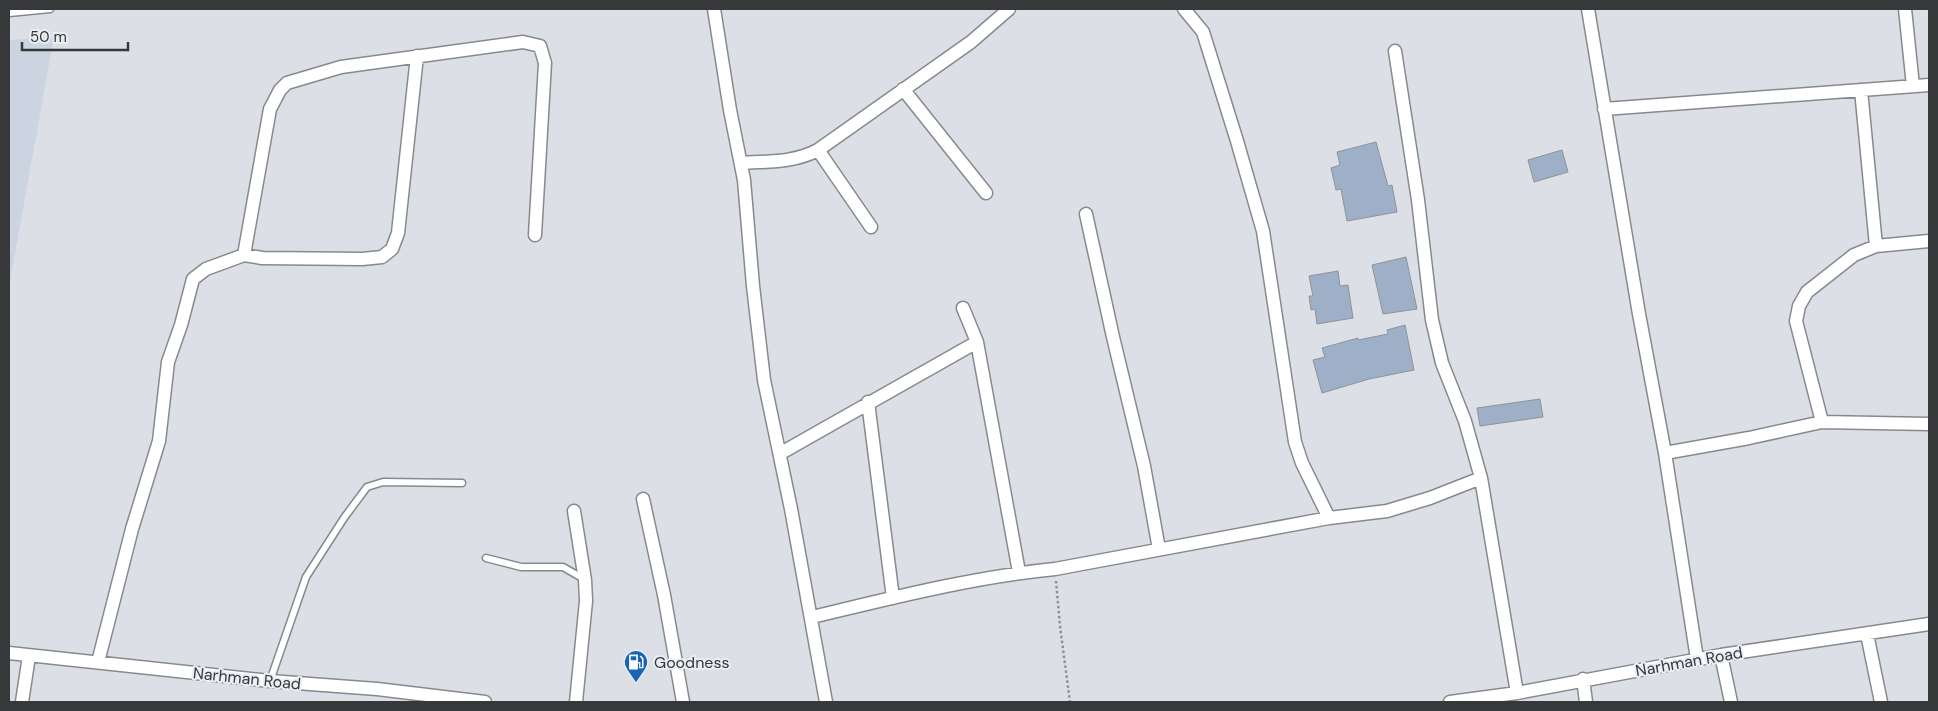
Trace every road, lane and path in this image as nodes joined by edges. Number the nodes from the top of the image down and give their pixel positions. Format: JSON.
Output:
{"nodes":[{"id":1,"x":50,"y":9,"type":"edge"},
{"id":2,"x":714,"y":9,"type":"edge"},
{"id":3,"x":1009,"y":9,"type":"edge"},
{"id":4,"x":1184,"y":9,"type":"edge"},
{"id":5,"x":1588,"y":9,"type":"edge"},
{"id":6,"x":1905,"y":9,"type":"edge"},
{"id":7,"x":9,"y":13,"type":"edge"},
{"id":8,"x":1395,"y":51,"type":"dead end"},
{"id":9,"x":417,"y":56,"type":"junction"},
{"id":10,"x":1929,"y":85,"type":"edge"},
{"id":11,"x":1913,"y":86,"type":"junction"},
{"id":12,"x":903,"y":88,"type":"junction"},
{"id":13,"x":1861,"y":90,"type":"junction"},
{"id":14,"x":1604,"y":109,"type":"junction"},
{"id":15,"x":818,"y":150,"type":"junction"},
{"id":16,"x":742,"y":163,"type":"junction"},
{"id":17,"x":986,"y":193,"type":"dead end"},
{"id":18,"x":1086,"y":214,"type":"dead end"},
{"id":19,"x":871,"y":227,"type":"dead end"},
{"id":20,"x":535,"y":235,"type":"dead end"},
{"id":21,"x":1929,"y":241,"type":"edge"},
{"id":22,"x":1876,"y":246,"type":"junction"},
{"id":23,"x":244,"y":255,"type":"junction"},
{"id":24,"x":963,"y":308,"type":"dead end"},
{"id":25,"x":977,"y":342,"type":"junction"},
{"id":26,"x":868,"y":402,"type":"junction"},
{"id":27,"x":1822,"y":422,"type":"junction"},
{"id":28,"x":1929,"y":424,"type":"edge"},
{"id":29,"x":781,"y":453,"type":"junction"},
{"id":30,"x":1665,"y":453,"type":"junction"},
{"id":31,"x":1481,"y":478,"type":"junction"},
{"id":32,"x":462,"y":483,"type":"dead end"},
{"id":33,"x":643,"y":499,"type":"dead end"},
{"id":34,"x":574,"y":511,"type":"dead end"},
{"id":35,"x":1329,"y":518,"type":"junction"},
{"id":36,"x":1159,"y":549,"type":"junction"},
{"id":37,"x":486,"y":558,"type":"dead end"},
{"id":38,"x":1055,"y":569,"type":"junction"},
{"id":39,"x":1019,"y":572,"type":"junction"},
{"id":40,"x":585,"y":580,"type":"junction"},
{"id":41,"x":893,"y":598,"type":"junction"},
{"id":42,"x":812,"y":617,"type":"junction"},
{"id":43,"x":1929,"y":624,"type":"edge"},
{"id":44,"x":1867,"y":634,"type":"junction"},
{"id":45,"x":9,"y":653,"type":"edge"},
{"id":46,"x":1721,"y":655,"type":"junction"},
{"id":47,"x":29,"y":656,"type":"junction"},
{"id":48,"x":1697,"y":660,"type":"junction"},
{"id":49,"x":98,"y":662,"type":"junction"},
{"id":50,"x":1584,"y":679,"type":"junction"},
{"id":51,"x":270,"y":681,"type":"junction"},
{"id":52,"x":1517,"y":693,"type":"junction"},
{"id":53,"x":390,"y":697,"type":"edge"},
{"id":54,"x":22,"y":702,"type":"edge"},
{"id":55,"x":485,"y":702,"type":"edge"},
{"id":56,"x":576,"y":702,"type":"edge"},
{"id":57,"x":683,"y":702,"type":"edge"},
{"id":58,"x":826,"y":702,"type":"edge"},
{"id":59,"x":1070,"y":702,"type":"edge"},
{"id":60,"x":1450,"y":702,"type":"edge"},
{"id":61,"x":1586,"y":702,"type":"edge"},
{"id":62,"x":1731,"y":702,"type":"edge"},
{"id":63,"x":1881,"y":702,"type":"edge"}],
"edges":[{"from":1,"to":7,"type":"lane"},
{"from":2,"to":16,"type":"street"},
{"from":3,"to":12,"type":"street"},
{"from":4,"to":35,"type":"street"},
{"from":5,"to":14,"type":"street"},
{"from":6,"to":11,"type":"street"},
{"from":8,"to":31,"type":"street"},
{"from":9,"to":20,"type":"street"},
{"from":9,"to":23,"type":"street"},
{"from":9,"to":23,"type":"street"},
{"from":10,"to":11,"type":"street"},
{"from":11,"to":13,"type":"street"},
{"from":12,"to":15,"type":"street"},
{"from":12,"to":17,"type":"street"},
{"from":13,"to":14,"type":"street"},
{"from":13,"to":22,"type":"street"},
{"from":14,"to":30,"type":"street"},
{"from":15,"to":16,"type":"street"},
{"from":15,"to":19,"type":"street"},
{"from":16,"to":29,"type":"street"},
{"from":18,"to":36,"type":"street"},
{"from":21,"to":22,"type":"street"},
{"from":22,"to":27,"type":"street"},
{"from":23,"to":49,"type":"street"},
{"from":24,"to":25,"type":"street"},
{"from":25,"to":26,"type":"street"},
{"from":25,"to":39,"type":"street"},
{"from":26,"to":29,"type":"street"},
{"from":26,"to":41,"type":"street"},
{"from":27,"to":28,"type":"street"},
{"from":27,"to":30,"type":"street"},
{"from":29,"to":42,"type":"street"},
{"from":30,"to":48,"type":"street"},
{"from":31,"to":35,"type":"street"},
{"from":31,"to":52,"type":"street"},
{"from":32,"to":51,"type":"lane"},
{"from":33,"to":57,"type":"street"},
{"from":34,"to":40,"type":"street"},
{"from":35,"to":36,"type":"street"},
{"from":36,"to":38,"type":"street"},
{"from":37,"to":40,"type":"lane"},
{"from":38,"to":39,"type":"street"},
{"from":38,"to":59,"type":"path"},
{"from":39,"to":41,"type":"street"},
{"from":40,"to":56,"type":"street"},
{"from":41,"to":42,"type":"street"},
{"from":42,"to":58,"type":"street"},
{"from":43,"to":44,"type":"street","name":"Narhman Road"},
{"from":44,"to":46,"type":"street","name":"Narhman Road"},
{"from":44,"to":63,"type":"street"},
{"from":45,"to":47,"type":"street","name":"Narhman Road"},
{"from":46,"to":48,"type":"street","name":"Narhman Road"},
{"from":46,"to":62,"type":"street"},
{"from":47,"to":49,"type":"street","name":"Narhman Road"},
{"from":47,"to":54,"type":"street"},
{"from":48,"to":50,"type":"street","name":"Narhman Road"},
{"from":49,"to":51,"type":"street","name":"Narhman Road"},
{"from":50,"to":52,"type":"street","name":"Narhman Road"},
{"from":50,"to":61,"type":"street"},
{"from":51,"to":53,"type":"street","name":"Narhman Road"},
{"from":52,"to":60,"type":"street","name":"Narhman Road"},
{"from":53,"to":55,"type":"street","name":"Narhman Road"}]}
